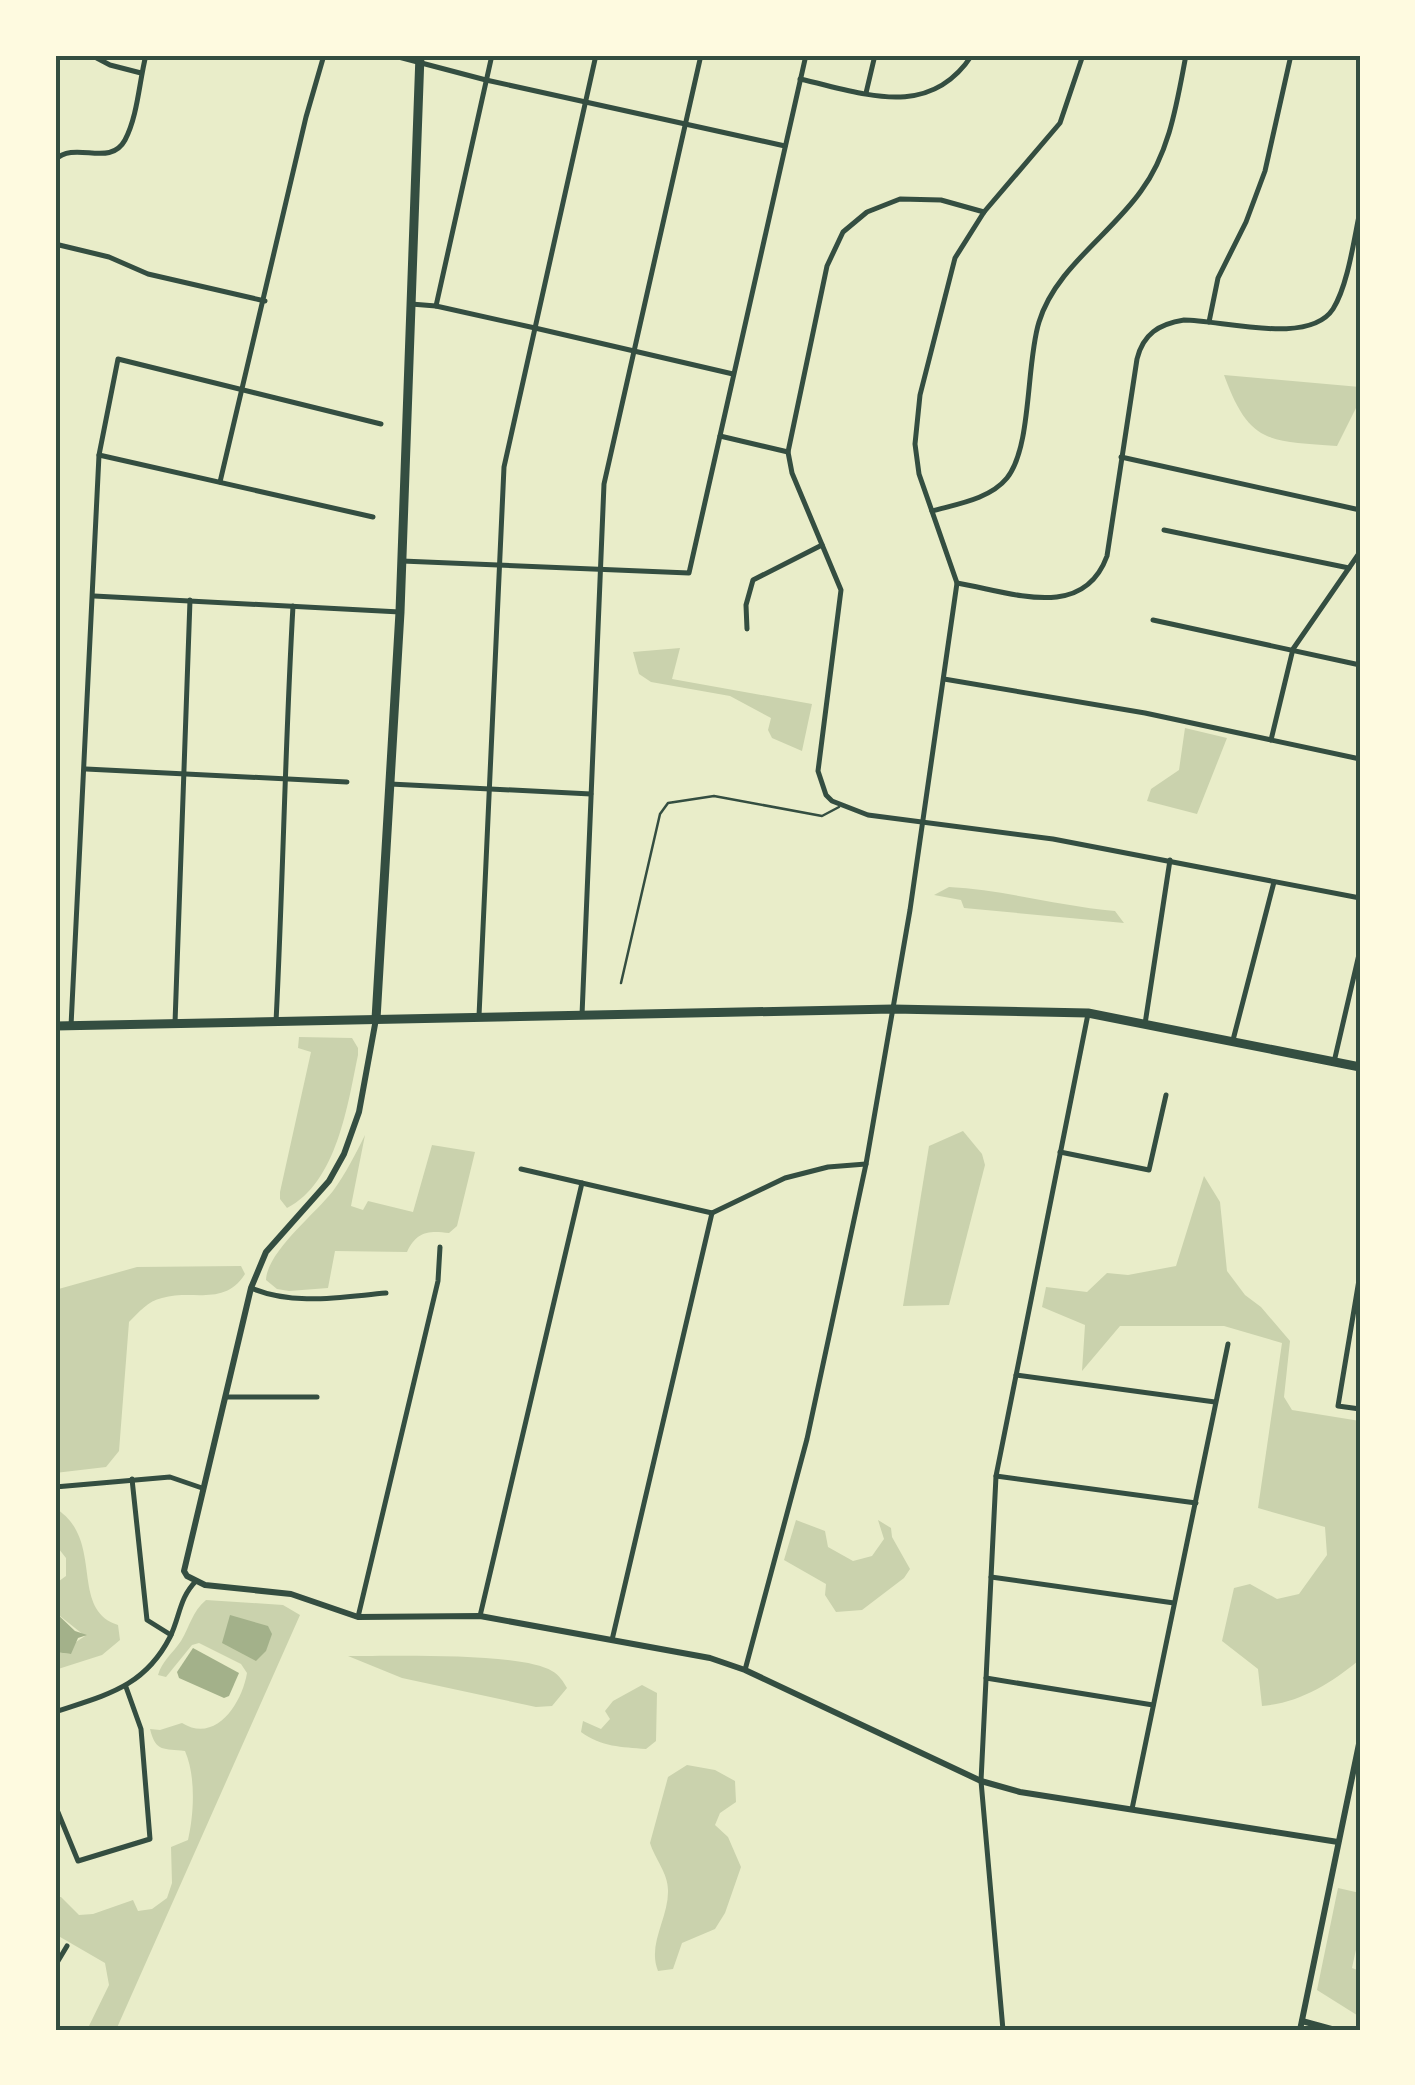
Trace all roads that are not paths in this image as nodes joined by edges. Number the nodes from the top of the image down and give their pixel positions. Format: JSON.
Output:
{"nodes":[{"id":1,"x":91,"y":55,"type":"edge"},
{"id":2,"x":146,"y":55,"type":"edge"},
{"id":3,"x":324,"y":55,"type":"edge"},
{"id":4,"x":391,"y":55,"type":"edge"},
{"id":5,"x":492,"y":55,"type":"edge"},
{"id":6,"x":596,"y":55,"type":"edge"},
{"id":7,"x":701,"y":55,"type":"edge"},
{"id":8,"x":806,"y":55,"type":"edge"},
{"id":9,"x":874,"y":55,"type":"edge"},
{"id":10,"x":972,"y":55,"type":"edge"},
{"id":11,"x":1084,"y":55,"type":"edge"},
{"id":12,"x":1186,"y":55,"type":"edge"},
{"id":13,"x":1291,"y":55,"type":"edge"},
{"id":14,"x":420,"y":59,"type":"edge"},
{"id":15,"x":141,"y":73,"type":"junction"},
{"id":16,"x":800,"y":79,"type":"junction"},
{"id":17,"x":486,"y":80,"type":"junction"},
{"id":18,"x":866,"y":93,"type":"junction"},
{"id":19,"x":585,"y":100,"type":"junction"},
{"id":20,"x":685,"y":124,"type":"junction"},
{"id":21,"x":785,"y":146,"type":"junction"},
{"id":22,"x":55,"y":160,"type":"edge"},
{"id":23,"x":1360,"y":210,"type":"edge"},
{"id":24,"x":984,"y":212,"type":"junction"},
{"id":25,"x":55,"y":244,"type":"edge"},
{"id":26,"x":1351,"y":250,"type":"junction"},
{"id":27,"x":1360,"y":252,"type":"edge"},
{"id":28,"x":265,"y":302,"type":"junction"},
{"id":29,"x":411,"y":304,"type":"junction"},
{"id":30,"x":436,"y":306,"type":"junction"},
{"id":31,"x":1209,"y":322,"type":"junction"},
{"id":32,"x":535,"y":328,"type":"junction"},
{"id":33,"x":634,"y":350,"type":"junction"},
{"id":34,"x":733,"y":374,"type":"junction"},
{"id":35,"x":244,"y":390,"type":"junction"},
{"id":36,"x":381,"y":424,"type":"dead end"},
{"id":37,"x":720,"y":436,"type":"junction"},
{"id":38,"x":788,"y":452,"type":"junction"},
{"id":39,"x":99,"y":456,"type":"junction"},
{"id":40,"x":1121,"y":457,"type":"junction"},
{"id":41,"x":220,"y":482,"type":"junction"},
{"id":42,"x":1360,"y":510,"type":"edge"},
{"id":43,"x":932,"y":512,"type":"junction"},
{"id":44,"x":374,"y":516,"type":"dead end"},
{"id":45,"x":1164,"y":530,"type":"dead end"},
{"id":46,"x":822,"y":545,"type":"junction"},
{"id":47,"x":1360,"y":552,"type":"edge"},
{"id":48,"x":402,"y":561,"type":"junction"},
{"id":49,"x":499,"y":566,"type":"junction"},
{"id":50,"x":1350,"y":568,"type":"junction"},
{"id":51,"x":601,"y":569,"type":"junction"},
{"id":52,"x":957,"y":583,"type":"junction"},
{"id":53,"x":93,"y":596,"type":"junction"},
{"id":54,"x":190,"y":600,"type":"junction"},
{"id":55,"x":293,"y":606,"type":"junction"},
{"id":56,"x":400,"y":612,"type":"junction"},
{"id":57,"x":1153,"y":620,"type":"dead end"},
{"id":58,"x":747,"y":629,"type":"dead end"},
{"id":59,"x":1294,"y":649,"type":"junction"},
{"id":60,"x":1360,"y":665,"type":"edge"},
{"id":61,"x":944,"y":679,"type":"junction"},
{"id":62,"x":1271,"y":740,"type":"junction"},
{"id":63,"x":1360,"y":758,"type":"edge"},
{"id":64,"x":86,"y":769,"type":"junction"},
{"id":65,"x":184,"y":774,"type":"junction"},
{"id":66,"x":283,"y":778,"type":"junction"},
{"id":67,"x":347,"y":782,"type":"dead end"},
{"id":68,"x":390,"y":784,"type":"junction"},
{"id":69,"x":488,"y":790,"type":"junction"},
{"id":70,"x":591,"y":794,"type":"junction"},
{"id":71,"x":840,"y":806,"type":"junction"},
{"id":72,"x":921,"y":823,"type":"junction"},
{"id":73,"x":1170,"y":860,"type":"junction"},
{"id":74,"x":1274,"y":881,"type":"junction"},
{"id":75,"x":1360,"y":898,"type":"edge"},
{"id":76,"x":1360,"y":950,"type":"edge"},
{"id":77,"x":622,"y":983,"type":"dead end"},
{"id":78,"x":893,"y":1010,"type":"junction"},
{"id":79,"x":1088,"y":1013,"type":"junction"},
{"id":80,"x":582,"y":1015,"type":"junction"},
{"id":81,"x":479,"y":1016,"type":"junction"},
{"id":82,"x":376,"y":1019,"type":"junction"},
{"id":83,"x":276,"y":1022,"type":"junction"},
{"id":84,"x":175,"y":1023,"type":"junction"},
{"id":85,"x":1145,"y":1024,"type":"junction"},
{"id":86,"x":55,"y":1026,"type":"edge"},
{"id":87,"x":71,"y":1026,"type":"junction"},
{"id":88,"x":1232,"y":1043,"type":"junction"},
{"id":89,"x":1334,"y":1062,"type":"junction"},
{"id":90,"x":1360,"y":1067,"type":"edge"},
{"id":91,"x":1166,"y":1095,"type":"dead end"},
{"id":92,"x":1060,"y":1152,"type":"junction"},
{"id":93,"x":866,"y":1164,"type":"junction"},
{"id":94,"x":521,"y":1169,"type":"dead end"},
{"id":95,"x":582,"y":1183,"type":"junction"},
{"id":96,"x":712,"y":1213,"type":"junction"},
{"id":97,"x":440,"y":1247,"type":"dead end"},
{"id":98,"x":1360,"y":1274,"type":"edge"},
{"id":99,"x":251,"y":1288,"type":"junction"},
{"id":100,"x":386,"y":1294,"type":"dead end"},
{"id":101,"x":1228,"y":1344,"type":"dead end"},
{"id":102,"x":1016,"y":1375,"type":"junction"},
{"id":103,"x":223,"y":1397,"type":"junction"},
{"id":104,"x":317,"y":1397,"type":"dead end"},
{"id":105,"x":1215,"y":1402,"type":"junction"},
{"id":106,"x":1360,"y":1410,"type":"edge"},
{"id":107,"x":996,"y":1476,"type":"junction"},
{"id":108,"x":132,"y":1479,"type":"junction"},
{"id":109,"x":55,"y":1486,"type":"edge"},
{"id":110,"x":202,"y":1488,"type":"junction"},
{"id":111,"x":1196,"y":1503,"type":"junction"},
{"id":112,"x":991,"y":1577,"type":"junction"},
{"id":113,"x":196,"y":1581,"type":"junction"},
{"id":114,"x":1174,"y":1603,"type":"junction"},
{"id":115,"x":480,"y":1616,"type":"junction"},
{"id":116,"x":358,"y":1617,"type":"junction"},
{"id":117,"x":171,"y":1635,"type":"junction"},
{"id":118,"x":612,"y":1640,"type":"junction"},
{"id":119,"x":745,"y":1670,"type":"junction"},
{"id":120,"x":986,"y":1678,"type":"junction"},
{"id":121,"x":126,"y":1688,"type":"junction"},
{"id":122,"x":1153,"y":1705,"type":"junction"},
{"id":123,"x":55,"y":1712,"type":"edge"},
{"id":124,"x":1360,"y":1739,"type":"edge"},
{"id":125,"x":981,"y":1781,"type":"junction"},
{"id":126,"x":55,"y":1805,"type":"edge"},
{"id":127,"x":1132,"y":1809,"type":"junction"},
{"id":128,"x":1338,"y":1842,"type":"junction"},
{"id":129,"x":67,"y":1946,"type":"dead end"},
{"id":130,"x":55,"y":1966,"type":"edge"},
{"id":131,"x":1301,"y":2026,"type":"edge"},
{"id":132,"x":1003,"y":2030,"type":"edge"},
{"id":133,"x":1334,"y":2030,"type":"edge"}],
"edges":[{"from":1,"to":15,"type":"street"},
{"from":2,"to":15,"type":"street"},
{"from":3,"to":28,"type":"street"},
{"from":4,"to":14,"type":"street"},
{"from":5,"to":17,"type":"street"},
{"from":6,"to":19,"type":"street"},
{"from":7,"to":20,"type":"street"},
{"from":8,"to":16,"type":"street"},
{"from":9,"to":18,"type":"street"},
{"from":10,"to":18,"type":"street"},
{"from":11,"to":24,"type":"street"},
{"from":12,"to":43,"type":"street"},
{"from":13,"to":31,"type":"street"},
{"from":14,"to":17,"type":"street"},
{"from":14,"to":29,"type":"main road"},
{"from":15,"to":22,"type":"street"},
{"from":16,"to":18,"type":"street"},
{"from":16,"to":21,"type":"street"},
{"from":17,"to":19,"type":"street"},
{"from":17,"to":30,"type":"street"},
{"from":19,"to":20,"type":"street"},
{"from":19,"to":32,"type":"street"},
{"from":20,"to":21,"type":"street"},
{"from":20,"to":33,"type":"street"},
{"from":21,"to":34,"type":"street"},
{"from":23,"to":26,"type":"street"},
{"from":24,"to":38,"type":"street"},
{"from":24,"to":43,"type":"street"},
{"from":25,"to":28,"type":"street"},
{"from":26,"to":27,"type":"street"},
{"from":26,"to":31,"type":"street"},
{"from":28,"to":35,"type":"street"},
{"from":29,"to":30,"type":"street"},
{"from":29,"to":48,"type":"main road"},
{"from":30,"to":32,"type":"street"},
{"from":31,"to":40,"type":"street"},
{"from":32,"to":33,"type":"street"},
{"from":32,"to":49,"type":"street"},
{"from":33,"to":34,"type":"street"},
{"from":33,"to":51,"type":"street"},
{"from":34,"to":37,"type":"street"},
{"from":35,"to":36,"type":"street"},
{"from":35,"to":39,"type":"street"},
{"from":35,"to":41,"type":"street"},
{"from":37,"to":38,"type":"street"},
{"from":37,"to":51,"type":"street"},
{"from":38,"to":46,"type":"street"},
{"from":39,"to":41,"type":"street"},
{"from":39,"to":53,"type":"street"},
{"from":40,"to":42,"type":"street"},
{"from":40,"to":52,"type":"street"},
{"from":41,"to":44,"type":"street"},
{"from":43,"to":52,"type":"street"},
{"from":45,"to":50,"type":"street"},
{"from":46,"to":58,"type":"street"},
{"from":46,"to":71,"type":"street"},
{"from":47,"to":50,"type":"street"},
{"from":48,"to":49,"type":"street"},
{"from":48,"to":56,"type":"main road"},
{"from":49,"to":51,"type":"street"},
{"from":49,"to":69,"type":"street"},
{"from":50,"to":59,"type":"street"},
{"from":51,"to":70,"type":"street"},
{"from":52,"to":61,"type":"street"},
{"from":53,"to":54,"type":"street"},
{"from":53,"to":64,"type":"street"},
{"from":54,"to":55,"type":"street"},
{"from":54,"to":65,"type":"street"},
{"from":55,"to":56,"type":"street"},
{"from":55,"to":66,"type":"street"},
{"from":56,"to":68,"type":"main road"},
{"from":57,"to":59,"type":"street"},
{"from":59,"to":60,"type":"street"},
{"from":59,"to":62,"type":"street"},
{"from":61,"to":62,"type":"street"},
{"from":61,"to":72,"type":"street"},
{"from":62,"to":63,"type":"street"},
{"from":64,"to":65,"type":"street"},
{"from":64,"to":87,"type":"street"},
{"from":65,"to":66,"type":"street"},
{"from":65,"to":84,"type":"street"},
{"from":66,"to":67,"type":"street"},
{"from":66,"to":83,"type":"street"},
{"from":68,"to":69,"type":"street"},
{"from":68,"to":82,"type":"main road"},
{"from":69,"to":70,"type":"street"},
{"from":69,"to":81,"type":"street"},
{"from":70,"to":80,"type":"street"},
{"from":71,"to":72,"type":"street"},
{"from":71,"to":77,"type":"lane"},
{"from":72,"to":73,"type":"street"},
{"from":72,"to":78,"type":"street"},
{"from":73,"to":74,"type":"street"},
{"from":73,"to":85,"type":"street"},
{"from":74,"to":75,"type":"street"},
{"from":74,"to":88,"type":"street"},
{"from":76,"to":89,"type":"street"},
{"from":78,"to":79,"type":"main road"},
{"from":78,"to":80,"type":"main road"},
{"from":78,"to":93,"type":"street"},
{"from":79,"to":85,"type":"main road"},
{"from":79,"to":92,"type":"street"},
{"from":80,"to":81,"type":"main road"},
{"from":81,"to":82,"type":"main road"},
{"from":82,"to":83,"type":"main road"},
{"from":82,"to":99,"type":"street"},
{"from":83,"to":84,"type":"main road"},
{"from":84,"to":87,"type":"main road"},
{"from":85,"to":88,"type":"main road"},
{"from":86,"to":87,"type":"main road"},
{"from":88,"to":89,"type":"main road"},
{"from":89,"to":90,"type":"main road"},
{"from":91,"to":92,"type":"street"},
{"from":92,"to":102,"type":"street"},
{"from":93,"to":96,"type":"street"},
{"from":93,"to":119,"type":"street"},
{"from":94,"to":95,"type":"street"},
{"from":95,"to":96,"type":"street"},
{"from":95,"to":115,"type":"street"},
{"from":96,"to":118,"type":"street"},
{"from":97,"to":116,"type":"street"},
{"from":98,"to":106,"type":"street"},
{"from":99,"to":100,"type":"street"},
{"from":99,"to":103,"type":"street"},
{"from":101,"to":105,"type":"street"},
{"from":102,"to":105,"type":"street"},
{"from":102,"to":107,"type":"street"},
{"from":103,"to":104,"type":"street"},
{"from":103,"to":110,"type":"street"},
{"from":105,"to":111,"type":"street"},
{"from":107,"to":111,"type":"street"},
{"from":107,"to":112,"type":"street"},
{"from":108,"to":109,"type":"street"},
{"from":108,"to":110,"type":"street"},
{"from":108,"to":117,"type":"street"},
{"from":110,"to":113,"type":"street"},
{"from":111,"to":114,"type":"street"},
{"from":112,"to":114,"type":"street"},
{"from":112,"to":120,"type":"street"},
{"from":113,"to":116,"type":"street"},
{"from":113,"to":117,"type":"street"},
{"from":114,"to":122,"type":"street"},
{"from":115,"to":116,"type":"street"},
{"from":115,"to":118,"type":"street"},
{"from":117,"to":121,"type":"street"},
{"from":118,"to":119,"type":"street"},
{"from":119,"to":125,"type":"street"},
{"from":120,"to":122,"type":"street"},
{"from":120,"to":125,"type":"street"},
{"from":121,"to":123,"type":"street"},
{"from":121,"to":126,"type":"street"},
{"from":122,"to":127,"type":"street"},
{"from":124,"to":128,"type":"street"},
{"from":125,"to":127,"type":"street"},
{"from":125,"to":132,"type":"street"},
{"from":127,"to":128,"type":"street"},
{"from":128,"to":131,"type":"street"},
{"from":129,"to":130,"type":"street"},
{"from":131,"to":133,"type":"street"}]}
